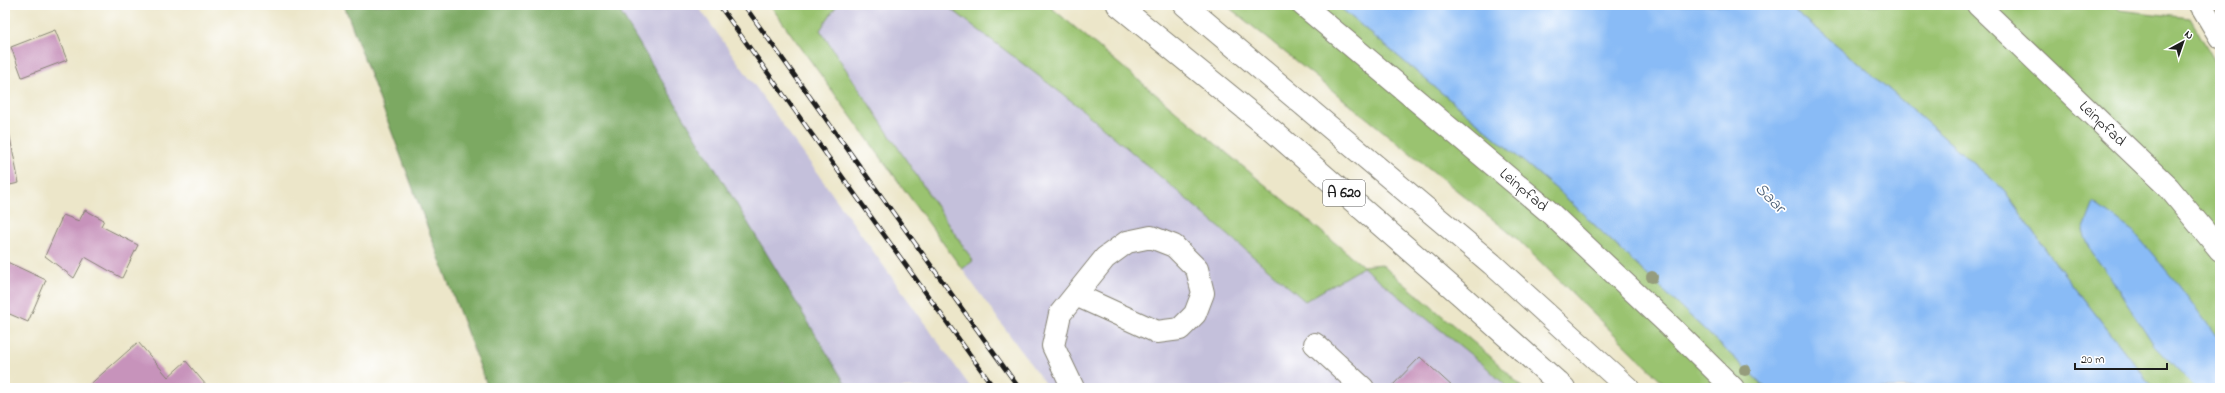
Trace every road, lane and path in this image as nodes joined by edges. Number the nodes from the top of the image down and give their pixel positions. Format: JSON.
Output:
{"nodes":[{"id":1,"x":1118,"y":5,"type":"edge"},
{"id":2,"x":1185,"y":5,"type":"edge"},
{"id":3,"x":1303,"y":5,"type":"edge"},
{"id":4,"x":1978,"y":5,"type":"edge"},
{"id":5,"x":2201,"y":5,"type":"edge"},
{"id":6,"x":2220,"y":37,"type":"edge"},
{"id":7,"x":2220,"y":250,"type":"edge"},
{"id":8,"x":1076,"y":295,"type":"junction"},
{"id":9,"x":1315,"y":344,"type":"dead end"},
{"id":10,"x":1073,"y":388,"type":"edge"},
{"id":11,"x":1363,"y":388,"type":"edge"},
{"id":12,"x":1564,"y":388,"type":"edge"},
{"id":13,"x":1628,"y":388,"type":"edge"},
{"id":14,"x":1733,"y":388,"type":"edge"}],
"edges":[{"from":1,"to":12,"type":"main road","number":"A 620"},
{"from":2,"to":13,"type":"main road","number":"A 620"},
{"from":3,"to":14,"type":"main road","name":"Leinpfad"},
{"from":4,"to":7,"type":"main road","name":"Leinpfad"},
{"from":5,"to":6,"type":"main road"},
{"from":8,"to":8,"type":"main road"},
{"from":8,"to":10,"type":"main road"},
{"from":9,"to":11,"type":"main road"}]}
